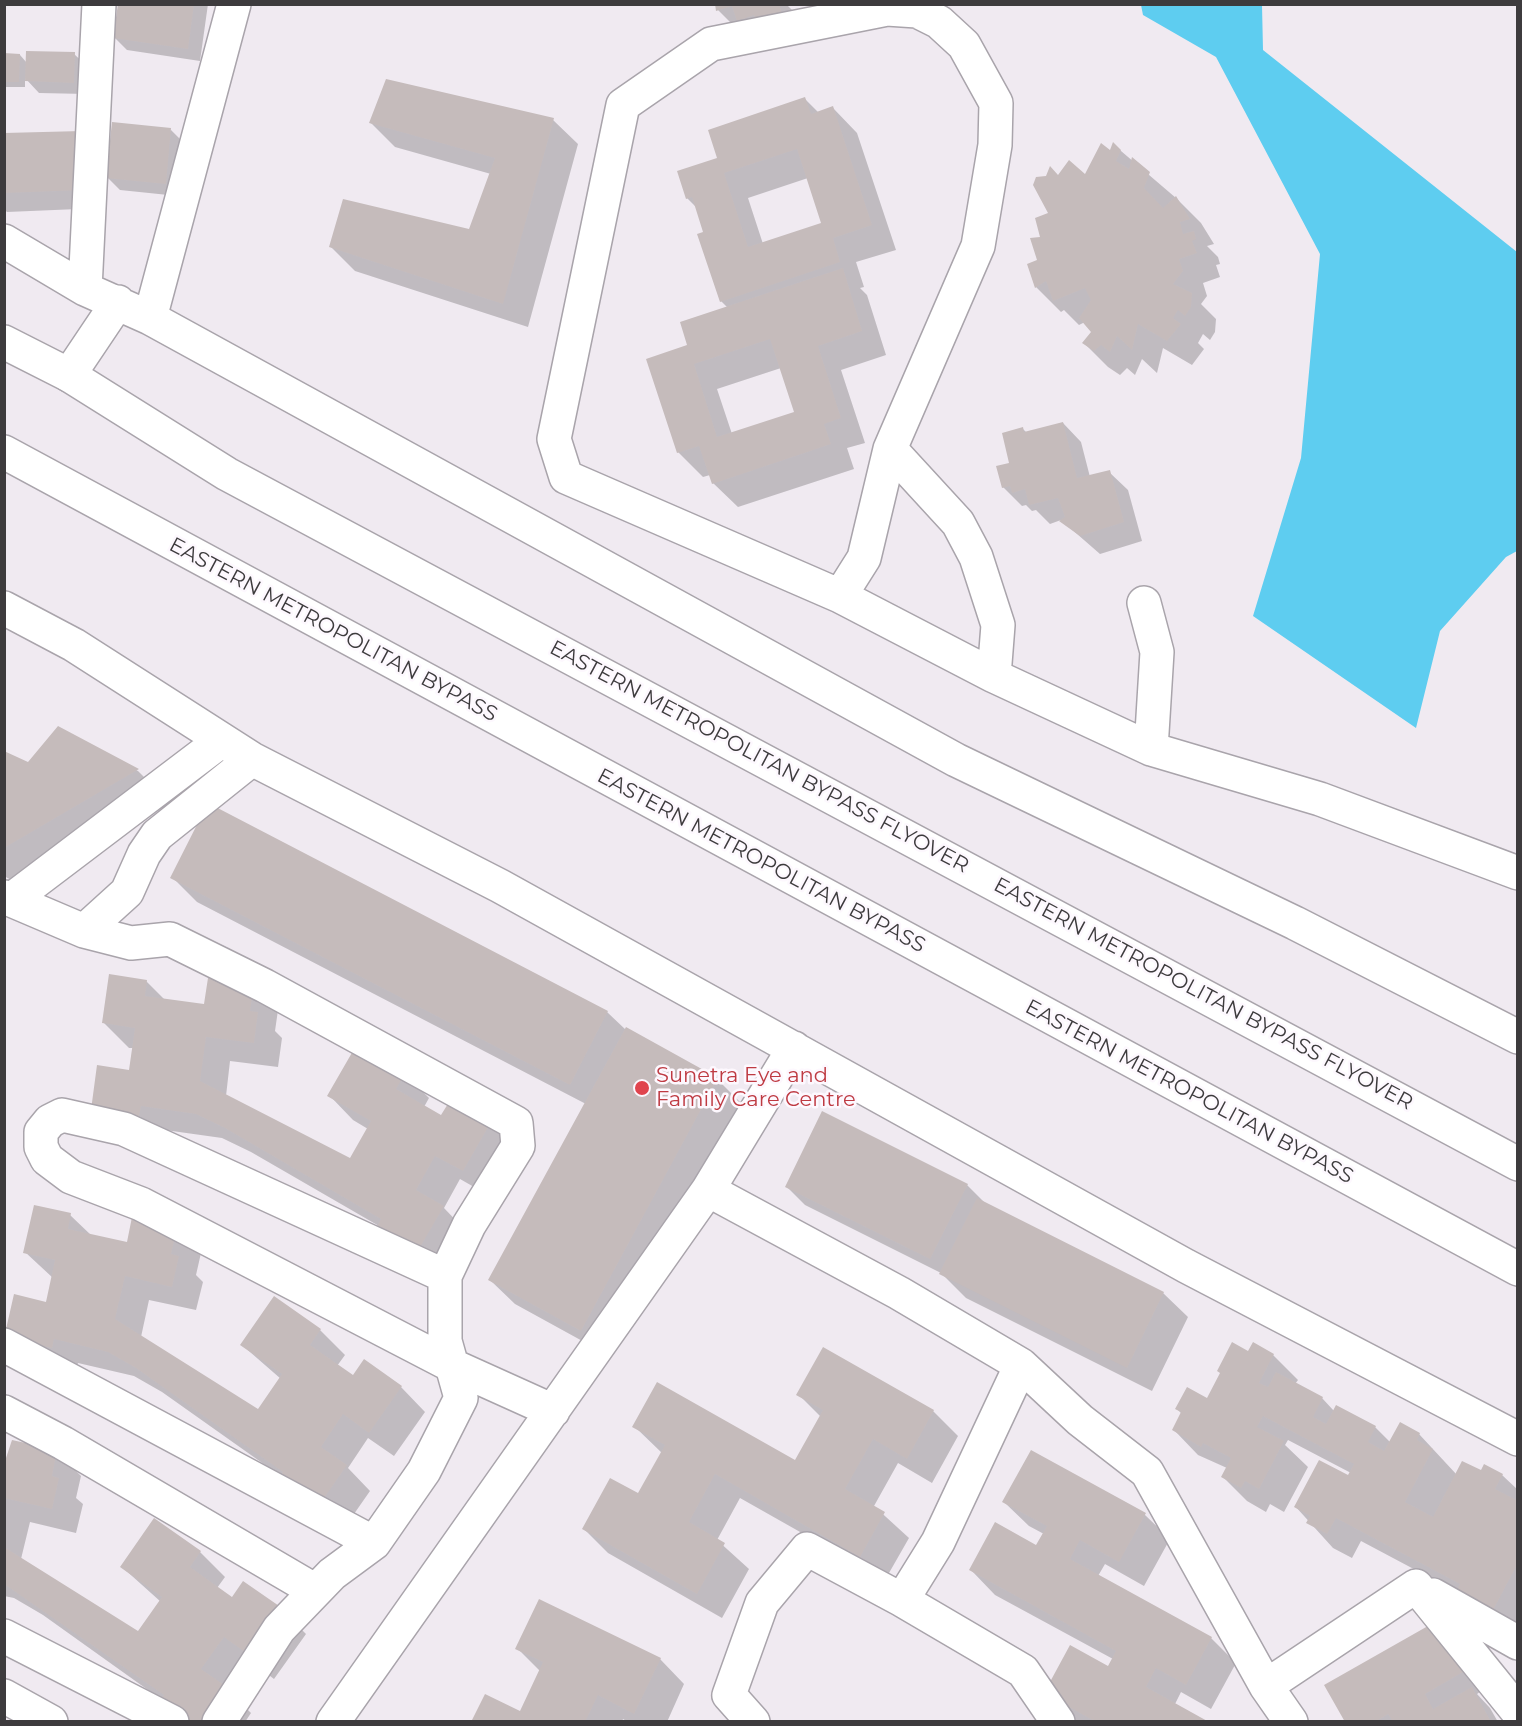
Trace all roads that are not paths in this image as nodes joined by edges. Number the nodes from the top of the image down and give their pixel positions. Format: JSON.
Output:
{"nodes":[{"id":1,"x":99,"y":4,"type":"edge"},
{"id":2,"x":234,"y":4,"type":"edge"},
{"id":3,"x":886,"y":7,"type":"edge"},
{"id":4,"x":4,"y":241,"type":"edge"},
{"id":5,"x":85,"y":289,"type":"junction"},
{"id":6,"x":118,"y":302,"type":"junction"},
{"id":7,"x":150,"y":318,"type":"junction"},
{"id":8,"x":4,"y":342,"type":"edge"},
{"id":9,"x":69,"y":375,"type":"junction"},
{"id":10,"x":890,"y":449,"type":"junction"},
{"id":11,"x":4,"y":452,"type":"edge"},
{"id":12,"x":840,"y":596,"type":"junction"},
{"id":13,"x":1144,"y":603,"type":"dead end"},
{"id":14,"x":4,"y":608,"type":"edge"},
{"id":15,"x":994,"y":676,"type":"junction"},
{"id":16,"x":222,"y":740,"type":"junction"},
{"id":17,"x":1151,"y":749,"type":"junction"},
{"id":18,"x":252,"y":759,"type":"junction"},
{"id":19,"x":1518,"y":873,"type":"edge"},
{"id":20,"x":8,"y":898,"type":"edge"},
{"id":21,"x":84,"y":931,"type":"junction"},
{"id":22,"x":1518,"y":1037,"type":"edge"},
{"id":23,"x":794,"y":1048,"type":"junction"},
{"id":24,"x":1518,"y":1164,"type":"edge"},
{"id":25,"x":708,"y":1190,"type":"junction"},
{"id":26,"x":1518,"y":1269,"type":"edge"},
{"id":27,"x":445,"y":1276,"type":"junction"},
{"id":28,"x":4,"y":1345,"type":"edge"},
{"id":29,"x":451,"y":1365,"type":"junction"},
{"id":30,"x":1021,"y":1365,"type":"junction"},
{"id":31,"x":4,"y":1412,"type":"edge"},
{"id":32,"x":553,"y":1412,"type":"junction"},
{"id":33,"x":1518,"y":1439,"type":"edge"},
{"id":34,"x":374,"y":1543,"type":"junction"},
{"id":35,"x":1416,"y":1586,"type":"junction"},
{"id":36,"x":314,"y":1590,"type":"junction"},
{"id":37,"x":902,"y":1599,"type":"junction"},
{"id":38,"x":4,"y":1636,"type":"edge"},
{"id":39,"x":1518,"y":1643,"type":"edge"},
{"id":40,"x":1266,"y":1686,"type":"junction"},
{"id":41,"x":4,"y":1696,"type":"edge"},
{"id":42,"x":1518,"y":1712,"type":"edge"},
{"id":43,"x":51,"y":1722,"type":"edge"},
{"id":44,"x":172,"y":1722,"type":"edge"},
{"id":45,"x":219,"y":1722,"type":"edge"},
{"id":46,"x":333,"y":1722,"type":"edge"},
{"id":47,"x":753,"y":1722,"type":"edge"},
{"id":48,"x":1058,"y":1722,"type":"edge"},
{"id":49,"x":1291,"y":1722,"type":"edge"}],
"edges":[{"from":1,"to":5,"type":"street"},
{"from":2,"to":7,"type":"street"},
{"from":3,"to":10,"type":"street"},
{"from":3,"to":12,"type":"street"},
{"from":4,"to":5,"type":"street"},
{"from":5,"to":6,"type":"street"},
{"from":6,"to":7,"type":"street"},
{"from":6,"to":9,"type":"street"},
{"from":7,"to":22,"type":"street"},
{"from":8,"to":9,"type":"street","name":"EASTERN METROPOLITAN BYPASS FLYOVER"},
{"from":9,"to":24,"type":"street","name":"EASTERN METROPOLITAN BYPASS FLYOVER"},
{"from":10,"to":12,"type":"street"},
{"from":10,"to":15,"type":"street"},
{"from":11,"to":26,"type":"street","name":"EASTERN METROPOLITAN BYPASS"},
{"from":12,"to":15,"type":"street"},
{"from":13,"to":17,"type":"street"},
{"from":14,"to":16,"type":"street"},
{"from":15,"to":17,"type":"street"},
{"from":16,"to":18,"type":"street"},
{"from":16,"to":20,"type":"street"},
{"from":17,"to":19,"type":"street"},
{"from":18,"to":21,"type":"street"},
{"from":18,"to":23,"type":"street"},
{"from":20,"to":21,"type":"street"},
{"from":21,"to":27,"type":"street"},
{"from":23,"to":25,"type":"street"},
{"from":23,"to":33,"type":"street"},
{"from":25,"to":30,"type":"street"},
{"from":25,"to":32,"type":"street"},
{"from":27,"to":29,"type":"street"},
{"from":27,"to":29,"type":"street"},
{"from":28,"to":34,"type":"street"},
{"from":29,"to":32,"type":"street"},
{"from":29,"to":34,"type":"street"},
{"from":30,"to":37,"type":"street"},
{"from":30,"to":40,"type":"street"},
{"from":31,"to":36,"type":"street"},
{"from":32,"to":46,"type":"street"},
{"from":34,"to":36,"type":"street"},
{"from":35,"to":39,"type":"street"},
{"from":35,"to":40,"type":"street"},
{"from":35,"to":42,"type":"street"},
{"from":36,"to":45,"type":"street"},
{"from":37,"to":47,"type":"street"},
{"from":37,"to":48,"type":"street"},
{"from":38,"to":44,"type":"street"},
{"from":40,"to":49,"type":"street"},
{"from":41,"to":43,"type":"street"}]}
